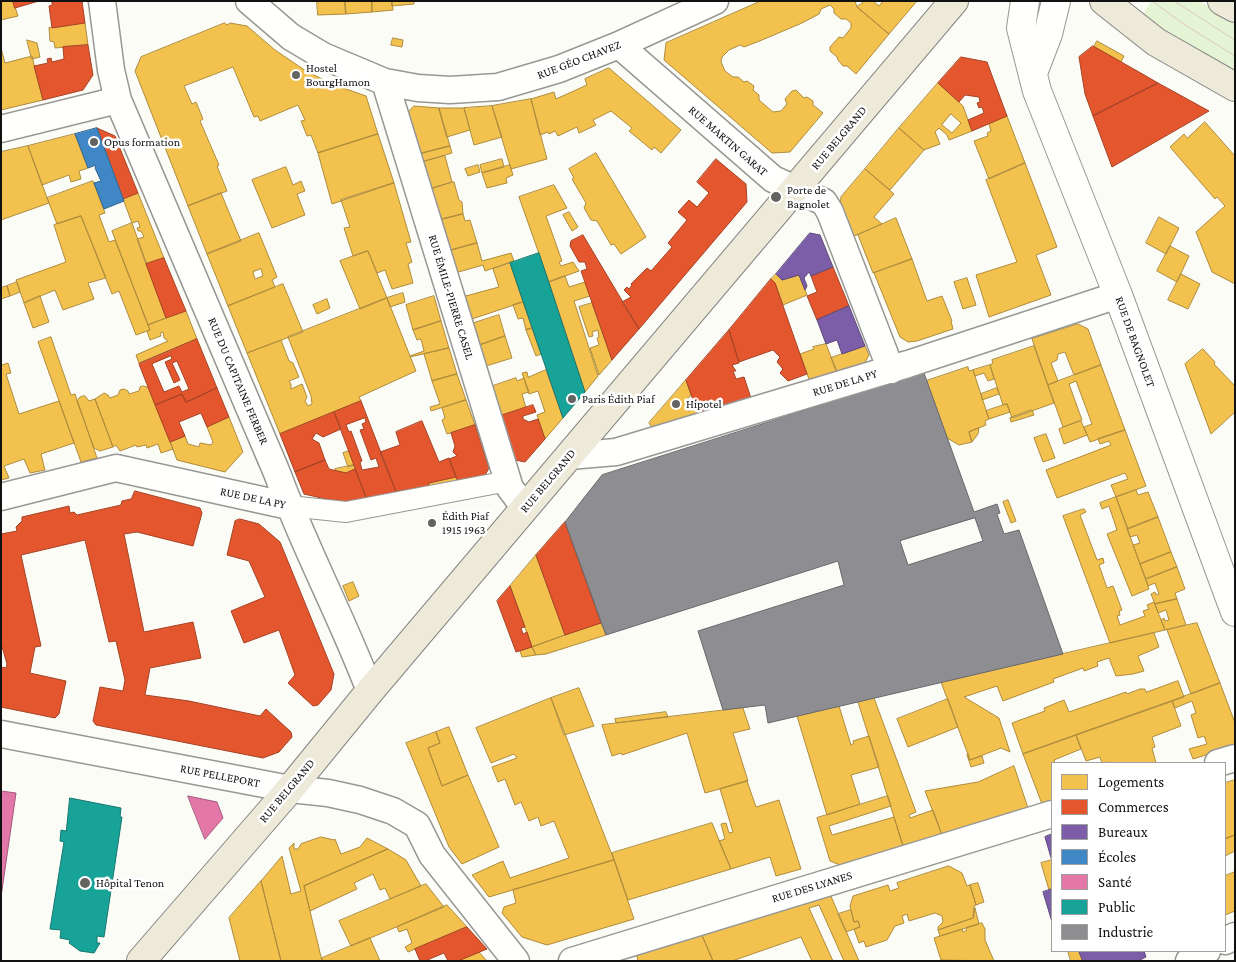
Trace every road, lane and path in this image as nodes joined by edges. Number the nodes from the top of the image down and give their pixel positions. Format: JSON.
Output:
{"nodes":[{"id":1,"x":102,"y":1,"type":"edge"},
{"id":2,"x":249,"y":1,"type":"edge"},
{"id":3,"x":715,"y":1,"type":"edge"},
{"id":4,"x":954,"y":1,"type":"edge"},
{"id":5,"x":1025,"y":1,"type":"edge"},
{"id":6,"x":1056,"y":1,"type":"edge"},
{"id":7,"x":1104,"y":1,"type":"edge"},
{"id":8,"x":1222,"y":1,"type":"edge"},
{"id":9,"x":1235,"y":8,"type":"edge"},
{"id":10,"x":619,"y":45,"type":"junction"},
{"id":11,"x":1033,"y":72,"type":"junction"},
{"id":12,"x":385,"y":82,"type":"junction"},
{"id":13,"x":1235,"y":87,"type":"edge"},
{"id":14,"x":118,"y":100,"type":"junction"},
{"id":15,"x":1,"y":129,"type":"edge"},
{"id":16,"x":795,"y":190,"type":"junction"},
{"id":17,"x":1118,"y":295,"type":"junction"},
{"id":18,"x":891,"y":370,"type":"junction"},
{"id":19,"x":569,"y":456,"type":"junction"},
{"id":20,"x":508,"y":481,"type":"junction"},
{"id":21,"x":1,"y":497,"type":"edge"},
{"id":22,"x":289,"y":506,"type":"junction"},
{"id":23,"x":525,"y":508,"type":"junction"},
{"id":24,"x":1235,"y":612,"type":"edge"},
{"id":25,"x":370,"y":690,"type":"junction"},
{"id":26,"x":1,"y":734,"type":"edge"},
{"id":27,"x":1235,"y":758,"type":"edge"},
{"id":28,"x":1221,"y":762,"type":"edge"},
{"id":29,"x":290,"y":789,"type":"junction"},
{"id":30,"x":1051,"y":814,"type":"edge"},
{"id":31,"x":1205,"y":952,"type":"edge"},
{"id":32,"x":141,"y":961,"type":"edge"},
{"id":33,"x":516,"y":961,"type":"edge"},
{"id":34,"x":572,"y":961,"type":"edge"},
{"id":35,"x":1189,"y":961,"type":"edge"}],
"edges":[{"from":1,"to":14,"type":"street","name":"RUE DU CAPITAINE FERBER"},
{"from":2,"to":12,"type":"street","name":"RUE GÉO CHAVEZ"},
{"from":3,"to":10,"type":"street","name":"RUE GÉO CHAVEZ"},
{"from":4,"to":16,"type":"main road","name":"RUE BELGRAND"},
{"from":5,"to":11,"type":"street","name":"RUE DE BAGNOLET"},
{"from":6,"to":11,"type":"street"},
{"from":7,"to":13,"type":"main road"},
{"from":8,"to":9,"type":"main road"},
{"from":10,"to":12,"type":"street","name":"RUE GÉO CHAVEZ"},
{"from":10,"to":16,"type":"street","name":"RUE MARTIN GARAT"},
{"from":11,"to":17,"type":"street","name":"RUE DE BAGNOLET"},
{"from":12,"to":20,"type":"street","name":"RUE ÉMILE-PIERRE CASEL"},
{"from":14,"to":15,"type":"street"},
{"from":14,"to":22,"type":"street","name":"RUE DU CAPITAINE FERBER"},
{"from":16,"to":18,"type":"street","name":"RUE MARTIN GARAT"},
{"from":16,"to":19,"type":"main road","name":"RUE BELGRAND"},
{"from":17,"to":18,"type":"street","name":"RUE DE LA PY"},
{"from":17,"to":24,"type":"street","name":"RUE DE BAGNOLET"},
{"from":18,"to":19,"type":"street","name":"RUE DE LA PY"},
{"from":19,"to":23,"type":"main road","name":"RUE BELGRAND"},
{"from":20,"to":22,"type":"street","name":"RUE DE LA PY"},
{"from":20,"to":23,"type":"street","name":"RUE ÉMILE-PIERRE CASEL"},
{"from":21,"to":22,"type":"street","name":"RUE DE LA PY"},
{"from":22,"to":25,"type":"street","name":"RUE DU CAPITAINE FERBER"},
{"from":23,"to":25,"type":"main road","name":"RUE BELGRAND"},
{"from":25,"to":29,"type":"main road","name":"RUE BELGRAND"},
{"from":26,"to":29,"type":"street","name":"RUE PELLEPORT"},
{"from":27,"to":28,"type":"street"},
{"from":29,"to":32,"type":"main road","name":"RUE BELGRAND"},
{"from":29,"to":33,"type":"street","name":"RUE PELLEPORT"},
{"from":30,"to":34,"type":"street","name":"RUE DES LYANES"},
{"from":31,"to":35,"type":"street"}]}
